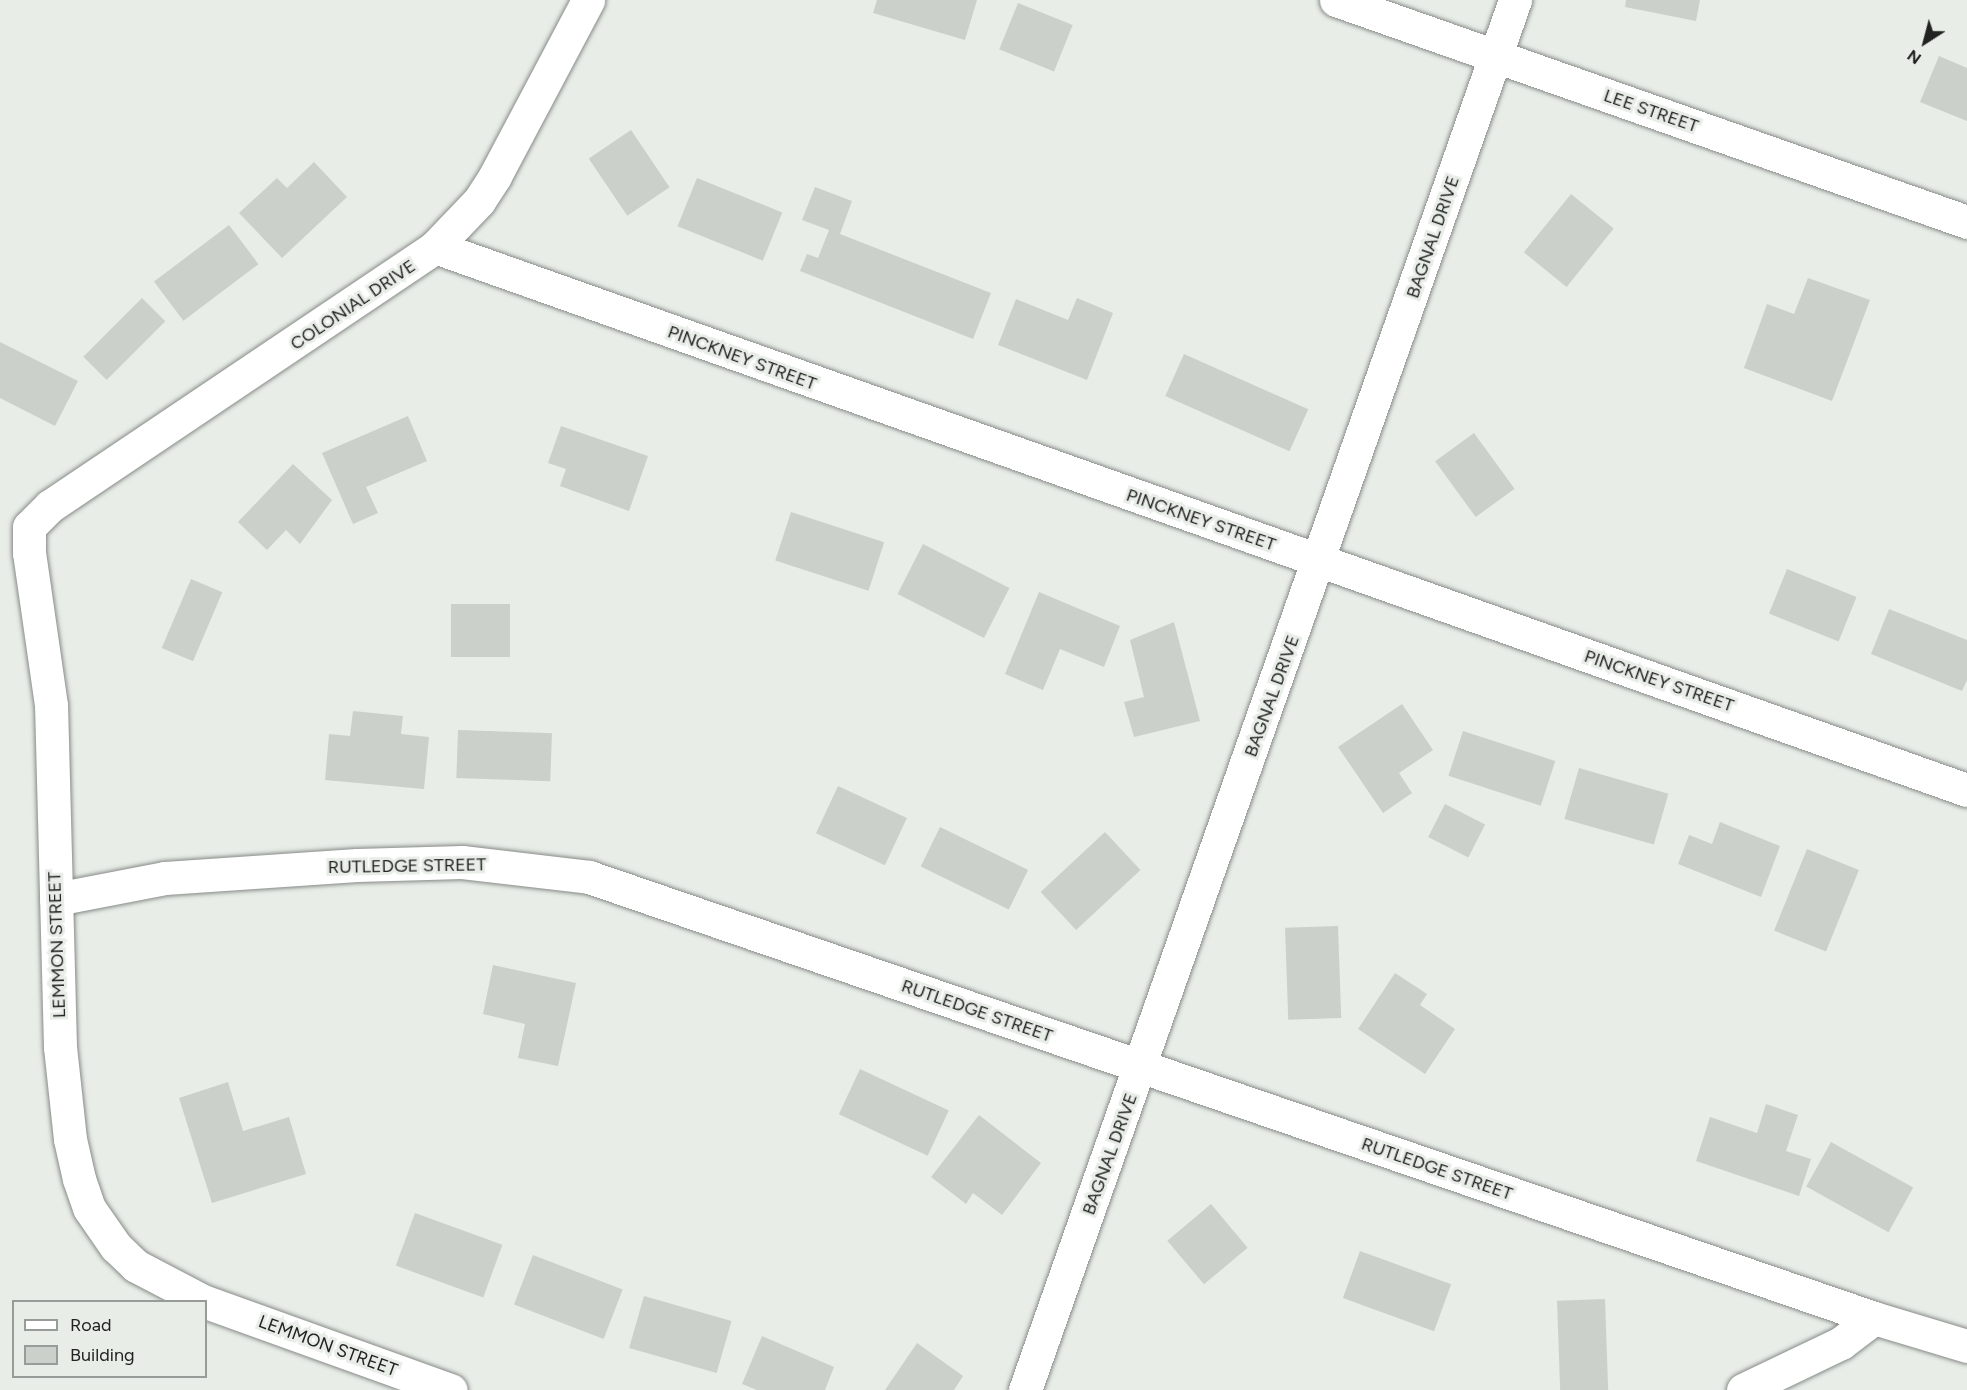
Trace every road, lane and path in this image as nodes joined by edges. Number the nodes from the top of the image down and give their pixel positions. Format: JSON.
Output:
{"nodes":[{"id":1,"x":588,"y":0,"type":"edge"},
{"id":2,"x":1336,"y":0,"type":"edge"},
{"id":3,"x":1515,"y":0,"type":"edge"},
{"id":4,"x":1496,"y":56,"type":"junction"},
{"id":5,"x":1967,"y":222,"type":"edge"},
{"id":6,"x":435,"y":247,"type":"junction"},
{"id":7,"x":29,"y":527,"type":"joint"},
{"id":8,"x":1320,"y":562,"type":"junction"},
{"id":9,"x":1967,"y":790,"type":"edge"},
{"id":10,"x":56,"y":899,"type":"junction"},
{"id":11,"x":1141,"y":1067,"type":"junction"},
{"id":12,"x":201,"y":1300,"type":"edge"},
{"id":13,"x":207,"y":1303,"type":"edge"},
{"id":14,"x":1874,"y":1318,"type":"junction"},
{"id":15,"x":1967,"y":1346,"type":"edge"},
{"id":16,"x":451,"y":1390,"type":"edge"},
{"id":17,"x":1025,"y":1390,"type":"edge"},
{"id":18,"x":1743,"y":1390,"type":"edge"}],
"edges":[{"from":1,"to":6,"type":"street","name":"COLONIAL DRIVE"},
{"from":2,"to":4,"type":"street","name":"LEE STREET"},
{"from":3,"to":4,"type":"street","name":"BAGNAL DRIVE"},
{"from":4,"to":5,"type":"street","name":"LEE STREET"},
{"from":4,"to":8,"type":"street","name":"BAGNAL DRIVE"},
{"from":6,"to":7,"type":"street","name":"COLONIAL DRIVE"},
{"from":6,"to":8,"type":"street","name":"PINCKNEY STREET"},
{"from":7,"to":10,"type":"street","name":"LEMMON STREET"},
{"from":8,"to":9,"type":"street","name":"PINCKNEY STREET"},
{"from":8,"to":11,"type":"street","name":"BAGNAL DRIVE"},
{"from":10,"to":11,"type":"street","name":"RUTLEDGE STREET"},
{"from":10,"to":12,"type":"street","name":"LEMMON STREET"},
{"from":11,"to":14,"type":"street","name":"RUTLEDGE STREET"},
{"from":11,"to":17,"type":"street","name":"BAGNAL DRIVE"},
{"from":13,"to":16,"type":"street","name":"LEMMON STREET"},
{"from":14,"to":15,"type":"street"},
{"from":14,"to":18,"type":"street"}]}
